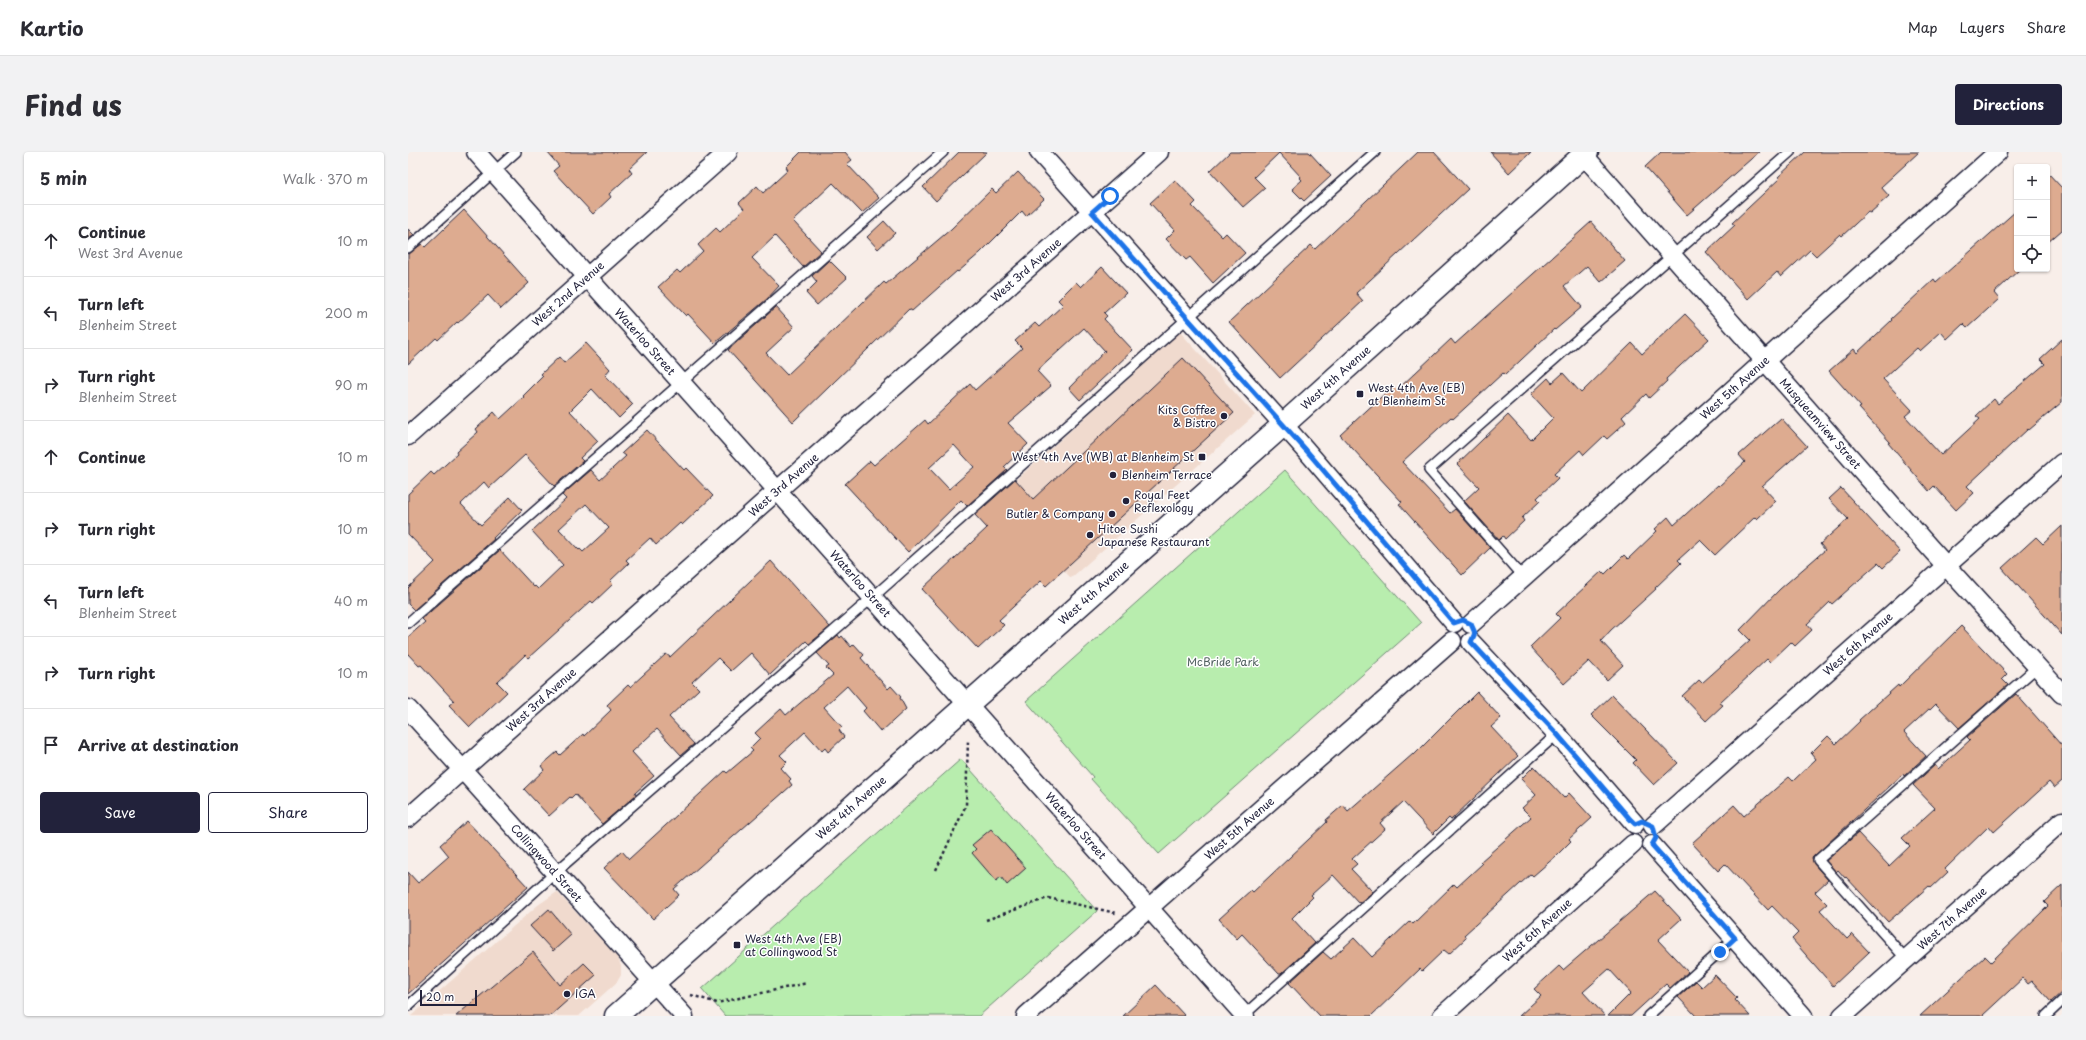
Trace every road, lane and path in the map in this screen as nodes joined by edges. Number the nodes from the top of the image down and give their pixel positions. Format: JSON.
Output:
{"nodes":[{"id":1,"x":476,"y":152,"type":"edge"},
{"id":2,"x":516,"y":152,"type":"edge"},
{"id":3,"x":728,"y":152,"type":"edge"},
{"id":4,"x":943,"y":152,"type":"edge"},
{"id":5,"x":1039,"y":152,"type":"edge"},
{"id":6,"x":1159,"y":152,"type":"edge"},
{"id":7,"x":1375,"y":152,"type":"edge"},
{"id":8,"x":1790,"y":152,"type":"edge"},
{"id":9,"x":1998,"y":152,"type":"edge"},
{"id":10,"x":1584,"y":153,"type":"edge"},
{"id":11,"x":493,"y":172,"type":"junction"},
{"id":12,"x":1092,"y":212,"type":"junction"},
{"id":13,"x":408,"y":248,"type":"edge"},
{"id":14,"x":1672,"y":256,"type":"junction"},
{"id":15,"x":587,"y":276,"type":"junction"},
{"id":16,"x":1188,"y":318,"type":"junction"},
{"id":17,"x":1764,"y":361,"type":"junction"},
{"id":18,"x":681,"y":382,"type":"junction"},
{"id":19,"x":1283,"y":425,"type":"junction"},
{"id":20,"x":408,"y":436,"type":"edge"},
{"id":21,"x":2062,"y":463,"type":"edge"},
{"id":22,"x":777,"y":490,"type":"junction"},
{"id":23,"x":1946,"y":566,"type":"junction"},
{"id":24,"x":1523,"y":577,"type":"junction"},
{"id":25,"x":873,"y":597,"type":"junction"},
{"id":26,"x":408,"y":623,"type":"edge"},
{"id":27,"x":1465,"y":630,"type":"junction"},
{"id":28,"x":2037,"y":667,"type":"junction"},
{"id":29,"x":2062,"y":694,"type":"edge"},
{"id":30,"x":968,"y":703,"type":"junction"},
{"id":31,"x":408,"y":709,"type":"edge"},
{"id":32,"x":1557,"y":734,"type":"junction"},
{"id":33,"x":968,"y":740,"type":"dead end"},
{"id":34,"x":463,"y":770,"type":"junction"},
{"id":35,"x":408,"y":818,"type":"edge"},
{"id":36,"x":2062,"y":821,"type":"edge"},
{"id":37,"x":1635,"y":824,"type":"junction"},
{"id":38,"x":1653,"y":826,"type":"junction"},
{"id":39,"x":1633,"y":844,"type":"junction"},
{"id":40,"x":1652,"y":845,"type":"junction"},
{"id":41,"x":936,"y":870,"type":"dead end"},
{"id":42,"x":555,"y":873,"type":"junction"},
{"id":43,"x":1149,"y":908,"type":"junction"},
{"id":44,"x":1120,"y":914,"type":"dead end"},
{"id":45,"x":986,"y":920,"type":"dead end"},
{"id":46,"x":1735,"y":938,"type":"junction"},
{"id":47,"x":1906,"y":959,"type":"junction"},
{"id":48,"x":654,"y":982,"type":"junction"},
{"id":49,"x":807,"y":983,"type":"dead end"},
{"id":50,"x":683,"y":993,"type":"dead end"},
{"id":51,"x":2062,"y":1001,"type":"edge"},
{"id":52,"x":408,"y":1006,"type":"edge"},
{"id":53,"x":1244,"y":1015,"type":"edge"},
{"id":54,"x":616,"y":1016,"type":"edge"},
{"id":55,"x":684,"y":1016,"type":"edge"},
{"id":56,"x":1026,"y":1016,"type":"edge"},
{"id":57,"x":1442,"y":1016,"type":"edge"},
{"id":58,"x":1648,"y":1016,"type":"edge"},
{"id":59,"x":1803,"y":1016,"type":"edge"},
{"id":60,"x":1842,"y":1016,"type":"edge"},
{"id":61,"x":2046,"y":1016,"type":"edge"}],
"edges":[{"from":1,"to":11,"type":"street","name":"Waterloo Street"},
{"from":2,"to":11,"type":"lane"},
{"from":3,"to":15,"type":"street","name":"West 2nd Avenue"},
{"from":4,"to":18,"type":"lane"},
{"from":5,"to":12,"type":"street"},
{"from":6,"to":12,"type":"street","name":"West 3rd Avenue"},
{"from":7,"to":16,"type":"lane"},
{"from":8,"to":14,"type":"lane"},
{"from":9,"to":17,"type":"street","name":"West 5th Avenue"},
{"from":10,"to":14,"type":"street","name":"Musqueamview Street"},
{"from":10,"to":19,"type":"main road","name":"West 4th Avenue"},
{"from":11,"to":13,"type":"lane"},
{"from":11,"to":15,"type":"street","name":"Waterloo Street"},
{"from":12,"to":16,"type":"street"},
{"from":12,"to":22,"type":"street","name":"West 3rd Avenue"},
{"from":14,"to":17,"type":"street","name":"Musqueamview Street"},
{"from":14,"to":24,"type":"lane"},
{"from":15,"to":18,"type":"street","name":"Waterloo Street"},
{"from":15,"to":20,"type":"street","name":"West 2nd Avenue"},
{"from":16,"to":19,"type":"street"},
{"from":16,"to":25,"type":"lane"},
{"from":17,"to":23,"type":"street","name":"Musqueamview Street"},
{"from":17,"to":24,"type":"street","name":"West 5th Avenue"},
{"from":18,"to":22,"type":"street","name":"Waterloo Street"},
{"from":18,"to":26,"type":"lane"},
{"from":19,"to":27,"type":"street"},
{"from":19,"to":30,"type":"main road","name":"West 4th Avenue"},
{"from":21,"to":23,"type":"street","name":"West 6th Avenue"},
{"from":22,"to":25,"type":"street","name":"Waterloo Street"},
{"from":22,"to":34,"type":"street","name":"West 3rd Avenue"},
{"from":23,"to":28,"type":"street","name":"Musqueamview Street"},
{"from":23,"to":38,"type":"street","name":"West 6th Avenue"},
{"from":24,"to":27,"type":"street","name":"West 5th Avenue"},
{"from":25,"to":30,"type":"street","name":"Waterloo Street"},
{"from":25,"to":42,"type":"lane"},
{"from":27,"to":32,"type":"street"},
{"from":27,"to":43,"type":"street","name":"West 5th Avenue"},
{"from":28,"to":29,"type":"street","name":"Musqueamview Street"},
{"from":28,"to":47,"type":"lane"},
{"from":30,"to":43,"type":"street","name":"Waterloo Street"},
{"from":30,"to":48,"type":"main road","name":"West 4th Avenue"},
{"from":31,"to":34,"type":"street","name":"Collingwood Street"},
{"from":32,"to":37,"type":"street"},
{"from":32,"to":53,"type":"lane"},
{"from":33,"to":41,"type":"path"},
{"from":34,"to":35,"type":"street","name":"West 3rd Avenue"},
{"from":34,"to":42,"type":"street","name":"Collingwood Street"},
{"from":36,"to":47,"type":"street","name":"West 7th Avenue"},
{"from":37,"to":38,"type":"street"},
{"from":37,"to":39,"type":"street"},
{"from":38,"to":40,"type":"street"},
{"from":39,"to":40,"type":"street"},
{"from":39,"to":57,"type":"street","name":"West 6th Avenue"},
{"from":40,"to":46,"type":"street"},
{"from":42,"to":48,"type":"street","name":"Collingwood Street"},
{"from":42,"to":52,"type":"lane"},
{"from":43,"to":53,"type":"street","name":"Waterloo Street"},
{"from":43,"to":56,"type":"street","name":"West 5th Avenue"},
{"from":44,"to":45,"type":"path"},
{"from":46,"to":58,"type":"lane"},
{"from":46,"to":59,"type":"street"},
{"from":47,"to":60,"type":"street","name":"West 7th Avenue"},
{"from":48,"to":54,"type":"main road","name":"West 4th Avenue"},
{"from":48,"to":55,"type":"street","name":"Collingwood Street"},
{"from":49,"to":50,"type":"path"},
{"from":51,"to":61,"type":"lane"}]}
